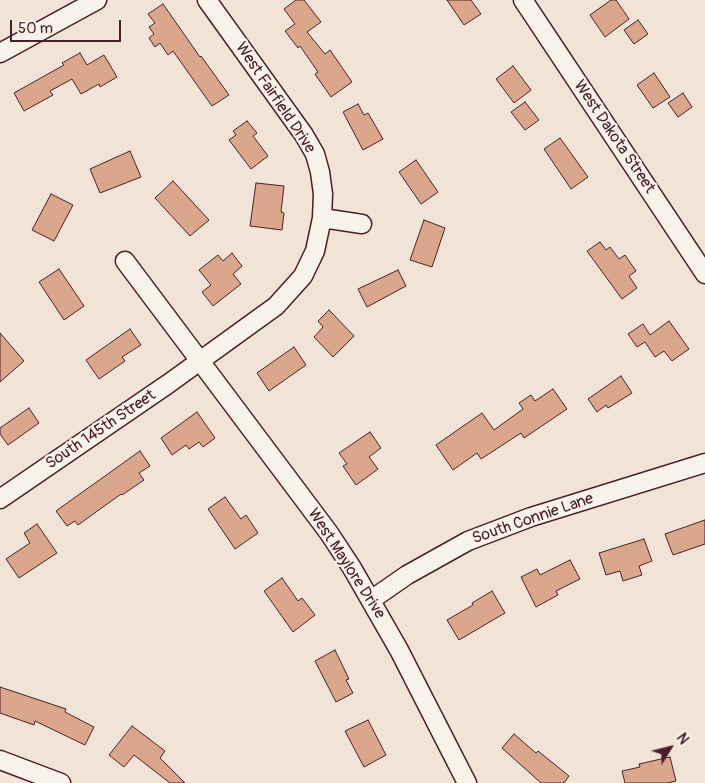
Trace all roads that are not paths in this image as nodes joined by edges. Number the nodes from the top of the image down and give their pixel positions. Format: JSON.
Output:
{"nodes":[{"id":1,"x":97,"y":0,"type":"edge"},
{"id":2,"x":207,"y":0,"type":"edge"},
{"id":3,"x":523,"y":0,"type":"edge"},
{"id":4,"x":0,"y":52,"type":"edge"},
{"id":5,"x":322,"y":218,"type":"junction"},
{"id":6,"x":362,"y":224,"type":"dead end"},
{"id":7,"x":125,"y":261,"type":"dead end"},
{"id":8,"x":705,"y":274,"type":"edge"},
{"id":9,"x":200,"y":361,"type":"junction"},
{"id":10,"x":705,"y":463,"type":"edge"},
{"id":11,"x":0,"y":499,"type":"edge"},
{"id":12,"x":371,"y":600,"type":"junction"},
{"id":13,"x":0,"y":760,"type":"edge"},
{"id":14,"x":62,"y":783,"type":"edge"},
{"id":15,"x":466,"y":783,"type":"edge"}],
"edges":[{"from":1,"to":4,"type":"street"},
{"from":2,"to":5,"type":"street","name":"West Fairfield Drive"},
{"from":3,"to":8,"type":"street","name":"West Dakota Street"},
{"from":5,"to":6,"type":"street"},
{"from":5,"to":9,"type":"street","name":"West Fairfield Drive"},
{"from":7,"to":9,"type":"street","name":"West Maylore Drive"},
{"from":9,"to":11,"type":"street","name":"South 145th Street"},
{"from":9,"to":12,"type":"street","name":"West Maylore Drive"},
{"from":10,"to":12,"type":"street","name":"South Connie Lane"},
{"from":12,"to":15,"type":"street","name":"West Maylore Drive"},
{"from":13,"to":14,"type":"street"}]}
